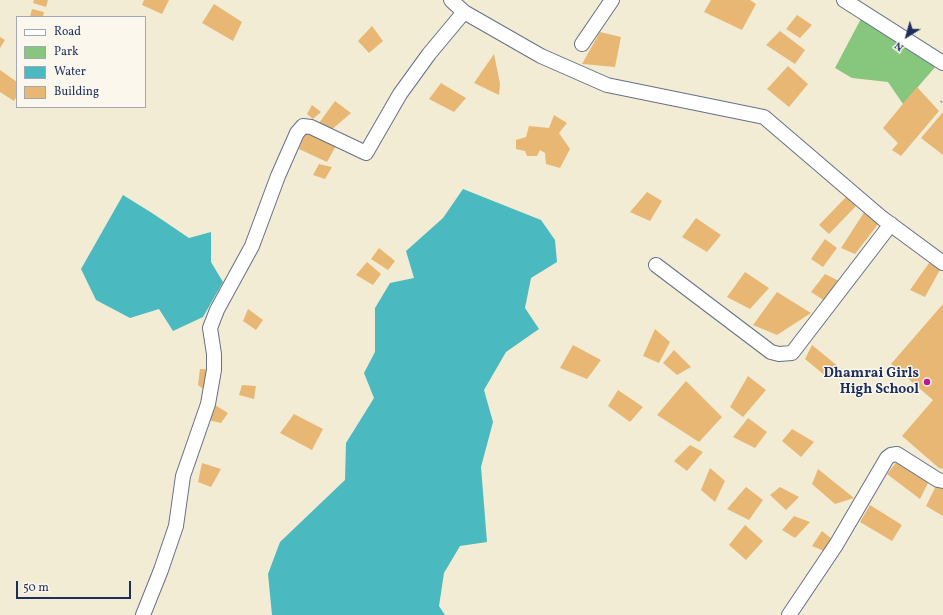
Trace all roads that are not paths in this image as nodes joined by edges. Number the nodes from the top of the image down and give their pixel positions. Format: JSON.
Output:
{"nodes":[{"id":1,"x":451,"y":0,"type":"edge"},
{"id":2,"x":612,"y":0,"type":"edge"},
{"id":3,"x":844,"y":0,"type":"edge"},
{"id":4,"x":464,"y":12,"type":"junction"},
{"id":5,"x":582,"y":44,"type":"dead end"},
{"id":6,"x":943,"y":63,"type":"edge"},
{"id":7,"x":891,"y":224,"type":"junction"},
{"id":8,"x":943,"y":263,"type":"edge"},
{"id":9,"x":656,"y":265,"type":"dead end"},
{"id":10,"x":943,"y":481,"type":"edge"},
{"id":11,"x":143,"y":615,"type":"edge"},
{"id":12,"x":788,"y":615,"type":"edge"}],
"edges":[{"from":1,"to":4,"type":"street"},
{"from":2,"to":5,"type":"street"},
{"from":3,"to":6,"type":"street"},
{"from":4,"to":7,"type":"street"},
{"from":4,"to":11,"type":"street"},
{"from":7,"to":8,"type":"street"},
{"from":7,"to":9,"type":"street"},
{"from":10,"to":12,"type":"street"}]}
